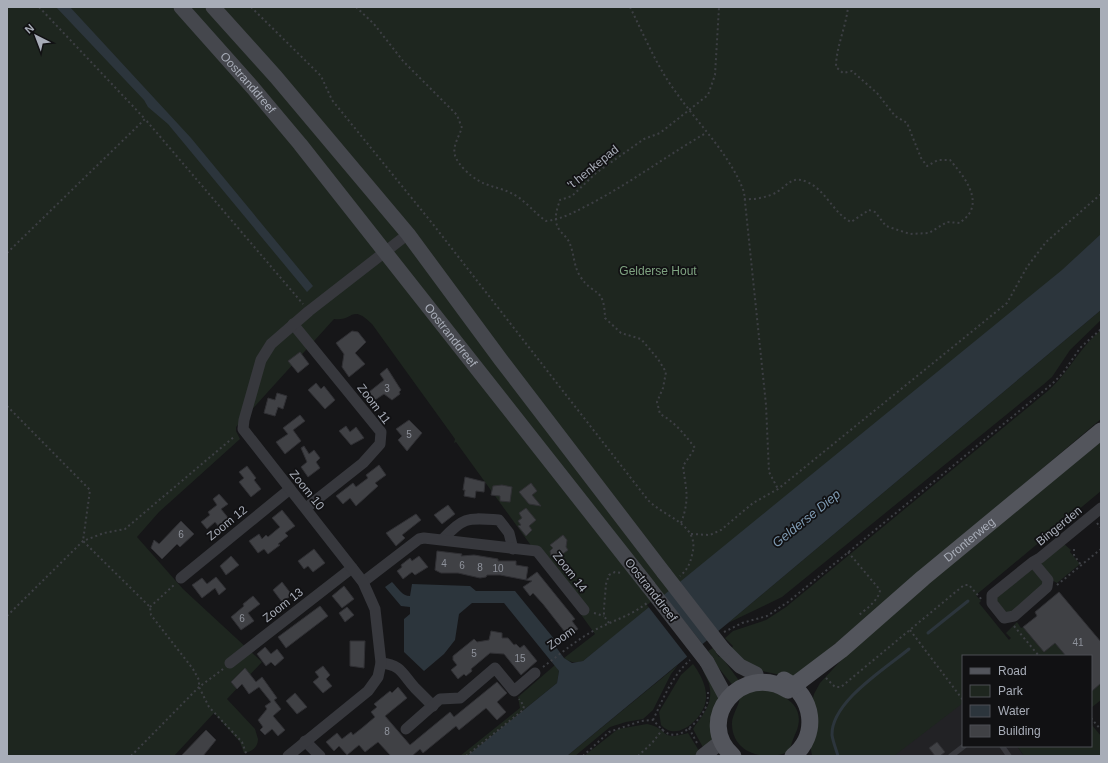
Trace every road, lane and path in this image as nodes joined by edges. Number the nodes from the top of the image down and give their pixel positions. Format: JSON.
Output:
{"nodes":[{"id":1,"x":39,"y":7,"type":"edge"},
{"id":2,"x":181,"y":7,"type":"edge"},
{"id":3,"x":213,"y":7,"type":"edge"},
{"id":4,"x":251,"y":7,"type":"edge"},
{"id":5,"x":356,"y":7,"type":"edge"},
{"id":6,"x":630,"y":7,"type":"edge"},
{"id":7,"x":665,"y":7,"type":"edge"},
{"id":8,"x":705,"y":7,"type":"edge"},
{"id":9,"x":719,"y":7,"type":"edge"},
{"id":10,"x":848,"y":7,"type":"edge"},
{"id":11,"x":688,"y":110,"type":"junction"},
{"id":12,"x":145,"y":119,"type":"junction"},
{"id":13,"x":706,"y":133,"type":"junction"},
{"id":14,"x":1101,"y":194,"type":"edge"},
{"id":15,"x":744,"y":199,"type":"junction"},
{"id":16,"x":556,"y":220,"type":"junction"},
{"id":17,"x":408,"y":234,"type":"junction"},
{"id":18,"x":386,"y":251,"type":"junction"},
{"id":19,"x":7,"y":253,"type":"edge"},
{"id":20,"x":310,"y":311,"type":"junction"},
{"id":21,"x":293,"y":324,"type":"junction"},
{"id":22,"x":1101,"y":329,"type":"edge"},
{"id":23,"x":7,"y":406,"type":"edge"},
{"id":24,"x":243,"y":429,"type":"junction"},
{"id":25,"x":1098,"y":436,"type":"edge"},
{"id":26,"x":290,"y":489,"type":"junction"},
{"id":27,"x":778,"y":489,"type":"junction"},
{"id":28,"x":306,"y":508,"type":"junction"},
{"id":29,"x":1101,"y":508,"type":"edge"},
{"id":30,"x":681,"y":523,"type":"junction"},
{"id":31,"x":691,"y":534,"type":"junction"},
{"id":32,"x":443,"y":539,"type":"junction"},
{"id":33,"x":83,"y":541,"type":"junction"},
{"id":34,"x":513,"y":549,"type":"junction"},
{"id":35,"x":1074,"y":549,"type":"dead end"},
{"id":36,"x":1101,"y":550,"type":"edge"},
{"id":37,"x":691,"y":560,"type":"dead end"},
{"id":38,"x":1033,"y":562,"type":"junction"},
{"id":39,"x":1082,"y":565,"type":"junction"},
{"id":40,"x":352,"y":568,"type":"junction"},
{"id":41,"x":627,"y":577,"type":"dead end"},
{"id":42,"x":181,"y":578,"type":"joint"},
{"id":43,"x":363,"y":582,"type":"junction"},
{"id":44,"x":1048,"y":585,"type":"junction"},
{"id":45,"x":150,"y":607,"type":"junction"},
{"id":46,"x":584,"y":610,"type":"dead end"},
{"id":47,"x":7,"y":616,"type":"edge"},
{"id":48,"x":1013,"y":625,"type":"dead end"},
{"id":49,"x":910,"y":630,"type":"dead end"},
{"id":50,"x":724,"y":646,"type":"junction"},
{"id":51,"x":1038,"y":655,"type":"edge"},
{"id":52,"x":230,"y":663,"type":"joint"},
{"id":53,"x":381,"y":663,"type":"junction"},
{"id":54,"x":704,"y":663,"type":"junction"},
{"id":55,"x":545,"y":665,"type":"dead end"},
{"id":56,"x":535,"y":673,"type":"dead end"},
{"id":57,"x":754,"y":679,"type":"junction"},
{"id":58,"x":508,"y":682,"type":"junction"},
{"id":59,"x":199,"y":687,"type":"junction"},
{"id":60,"x":708,"y":691,"type":"dead end"},
{"id":61,"x":795,"y":692,"type":"junction"},
{"id":62,"x":730,"y":696,"type":"junction"},
{"id":63,"x":962,"y":699,"type":"edge"},
{"id":64,"x":434,"y":706,"type":"junction"},
{"id":65,"x":1092,"y":719,"type":"edge"},
{"id":66,"x":653,"y":720,"type":"junction"},
{"id":67,"x":689,"y":728,"type":"junction"},
{"id":68,"x":406,"y":729,"type":"dead end"},
{"id":69,"x":663,"y":729,"type":"junction"},
{"id":70,"x":1101,"y":730,"type":"edge"},
{"id":71,"x":305,"y":740,"type":"junction"},
{"id":72,"x":963,"y":747,"type":"edge"},
{"id":73,"x":1003,"y":747,"type":"edge"},
{"id":74,"x":731,"y":752,"type":"edge"},
{"id":75,"x":799,"y":754,"type":"edge"},
{"id":76,"x":132,"y":756,"type":"edge"},
{"id":77,"x":247,"y":756,"type":"edge"},
{"id":78,"x":288,"y":756,"type":"edge"},
{"id":79,"x":320,"y":756,"type":"edge"},
{"id":80,"x":466,"y":756,"type":"edge"},
{"id":81,"x":583,"y":756,"type":"edge"},
{"id":82,"x":638,"y":756,"type":"edge"},
{"id":83,"x":703,"y":756,"type":"edge"},
{"id":84,"x":951,"y":756,"type":"edge"},
{"id":85,"x":1010,"y":756,"type":"edge"}],
"edges":[{"from":1,"to":12,"type":"path"},
{"from":2,"to":18,"type":"main road","name":"Oostranddreef"},
{"from":3,"to":17,"type":"main road","name":"Oostranddreef"},
{"from":4,"to":30,"type":"path"},
{"from":5,"to":16,"type":"path"},
{"from":6,"to":11,"type":"path"},
{"from":7,"to":8,"type":"path"},
{"from":9,"to":11,"type":"path","name":"'t henkepad"},
{"from":10,"to":15,"type":"path"},
{"from":11,"to":13,"type":"path"},
{"from":11,"to":16,"type":"path","name":"'t henkepad"},
{"from":12,"to":19,"type":"path"},
{"from":12,"to":20,"type":"path"},
{"from":13,"to":15,"type":"path"},
{"from":13,"to":16,"type":"path"},
{"from":14,"to":27,"type":"path"},
{"from":15,"to":27,"type":"path"},
{"from":16,"to":30,"type":"path"},
{"from":17,"to":18,"type":"street"},
{"from":17,"to":50,"type":"main road","name":"Oostranddreef","bridge":true},
{"from":18,"to":20,"type":"street"},
{"from":18,"to":54,"type":"main road","name":"Oostranddreef","bridge":true},
{"from":20,"to":21,"type":"street"},
{"from":21,"to":24,"type":"street"},
{"from":21,"to":28,"type":"street","name":"Zoom 11"},
{"from":22,"to":50,"type":"path"},
{"from":23,"to":33,"type":"path"},
{"from":24,"to":26,"type":"street","name":"Zoom 10"},
{"from":24,"to":33,"type":"path"},
{"from":25,"to":61,"type":"main road","name":"Dronterweg"},
{"from":26,"to":28,"type":"street","name":"Zoom 10"},
{"from":26,"to":42,"type":"street","name":"Zoom 12"},
{"from":27,"to":31,"type":"path"},
{"from":28,"to":40,"type":"street","name":"Zoom 10"},
{"from":29,"to":38,"type":"street","name":"Bingerden"},
{"from":30,"to":31,"type":"path"},
{"from":31,"to":37,"type":"path"},
{"from":32,"to":34,"type":"street","name":"Zoom 14"},
{"from":32,"to":34,"type":"street"},
{"from":32,"to":43,"type":"street","name":"Zoom 14"},
{"from":33,"to":45,"type":"path"},
{"from":33,"to":47,"type":"path"},
{"from":34,"to":46,"type":"street","name":"Zoom 14"},
{"from":35,"to":39,"type":"path"},
{"from":36,"to":39,"type":"path"},
{"from":38,"to":44,"type":"street","name":"Bingerden"},
{"from":38,"to":44,"type":"street","name":"Bingerden"},
{"from":39,"to":44,"type":"path"},
{"from":40,"to":43,"type":"street","name":"Zoom 10"},
{"from":40,"to":52,"type":"street","name":"Zoom 13"},
{"from":41,"to":55,"type":"path","name":"Zoom"},
{"from":42,"to":45,"type":"path"},
{"from":43,"to":53,"type":"street","name":"Zoom 10"},
{"from":45,"to":59,"type":"path"},
{"from":48,"to":51,"type":"path"},
{"from":49,"to":63,"type":"path"},
{"from":50,"to":57,"type":"main road","name":"Oostranddreef"},
{"from":52,"to":59,"type":"path"},
{"from":53,"to":64,"type":"street"},
{"from":53,"to":71,"type":"street","name":"Zoom 10"},
{"from":54,"to":62,"type":"main road","name":"Oostranddreef"},
{"from":54,"to":66,"type":"path"},
{"from":56,"to":58,"type":"street"},
{"from":57,"to":61,"type":"main road"},
{"from":57,"to":62,"type":"main road"},
{"from":58,"to":64,"type":"street"},
{"from":58,"to":80,"type":"path"},
{"from":59,"to":76,"type":"path"},
{"from":59,"to":77,"type":"path"},
{"from":60,"to":67,"type":"path"},
{"from":61,"to":75,"type":"main road"},
{"from":62,"to":74,"type":"main road"},
{"from":64,"to":68,"type":"street"},
{"from":65,"to":70,"type":"path"},
{"from":66,"to":69,"type":"path"},
{"from":66,"to":81,"type":"path"},
{"from":67,"to":69,"type":"path"},
{"from":67,"to":83,"type":"path"},
{"from":69,"to":82,"type":"path"},
{"from":71,"to":78,"type":"street","name":"Zoom 10"},
{"from":71,"to":79,"type":"street"},
{"from":72,"to":84,"type":"lane"},
{"from":73,"to":85,"type":"lane"},
{"from":74,"to":83,"type":"main road"}]}
